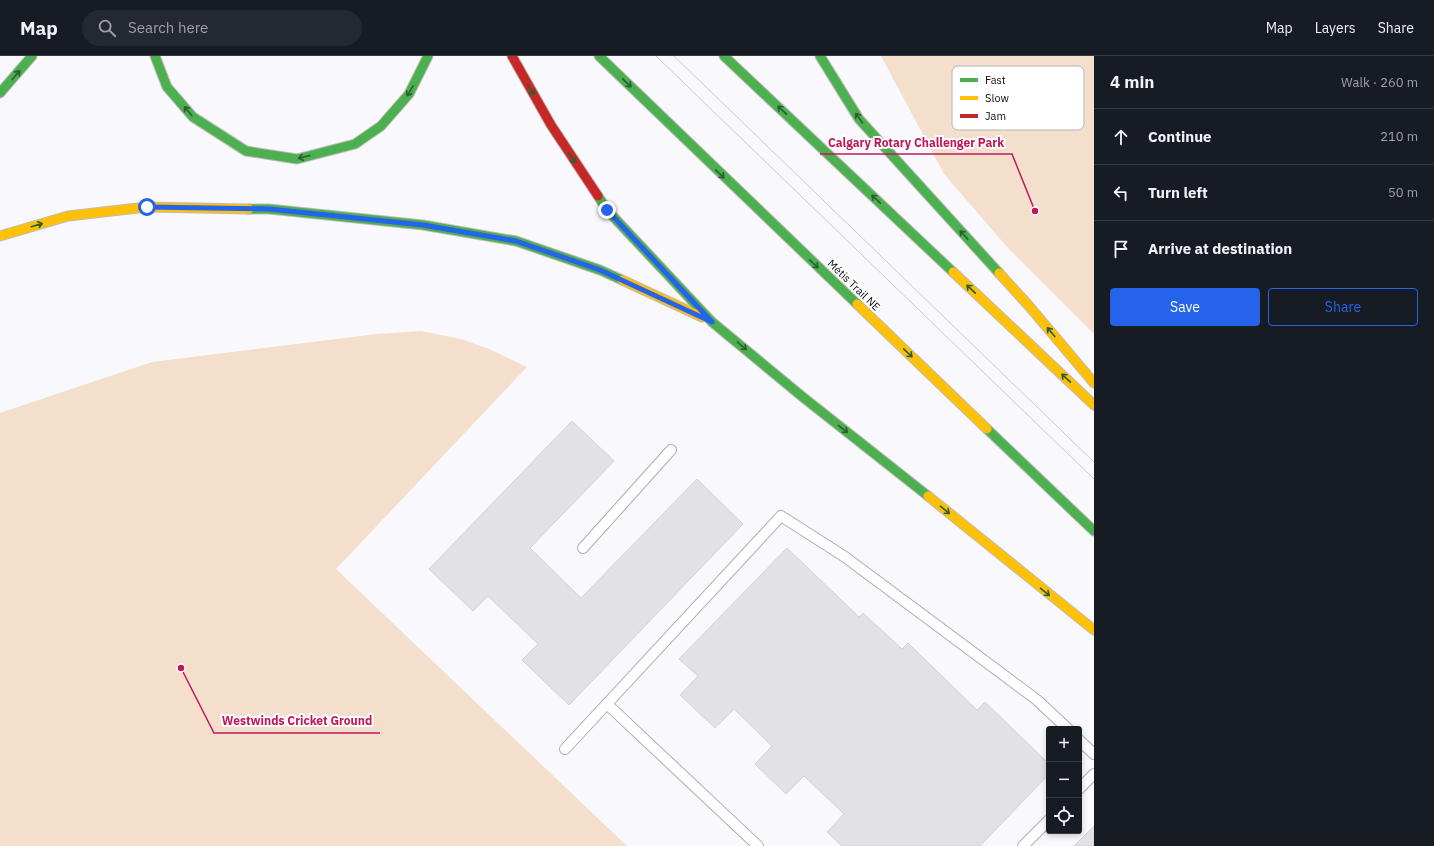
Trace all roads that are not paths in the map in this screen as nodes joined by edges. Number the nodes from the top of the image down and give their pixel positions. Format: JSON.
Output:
{"nodes":[{"id":1,"x":32,"y":56,"type":"edge"},
{"id":2,"x":155,"y":56,"type":"edge"},
{"id":3,"x":428,"y":56,"type":"edge"},
{"id":4,"x":512,"y":56,"type":"edge"},
{"id":5,"x":599,"y":56,"type":"edge"},
{"id":6,"x":724,"y":56,"type":"edge"},
{"id":7,"x":820,"y":56,"type":"edge"},
{"id":8,"x":0,"y":93,"type":"edge"},
{"id":9,"x":0,"y":236,"type":"edge"},
{"id":10,"x":712,"y":322,"type":"junction"},
{"id":11,"x":1094,"y":384,"type":"edge"},
{"id":12,"x":1094,"y":404,"type":"edge"},
{"id":13,"x":671,"y":450,"type":"dead end"},
{"id":14,"x":1094,"y":531,"type":"edge"},
{"id":15,"x":583,"y":548,"type":"dead end"},
{"id":16,"x":1094,"y":630,"type":"edge"},
{"id":17,"x":607,"y":704,"type":"junction"},
{"id":18,"x":1065,"y":726,"type":"edge"},
{"id":19,"x":1082,"y":743,"type":"edge"},
{"id":20,"x":565,"y":749,"type":"dead end"},
{"id":21,"x":1094,"y":754,"type":"edge"},
{"id":22,"x":1094,"y":774,"type":"edge"},
{"id":23,"x":1082,"y":786,"type":"edge"},
{"id":24,"x":1046,"y":823,"type":"edge"},
{"id":25,"x":758,"y":846,"type":"edge"},
{"id":26,"x":1023,"y":846,"type":"edge"}],
"edges":[{"from":8,"to":1,"type":"main road","one_way":true},
{"from":3,"to":2,"type":"main road","one_way":true},
{"from":4,"to":10,"type":"main road","one_way":true},
{"from":5,"to":14,"type":"main road","name":"Métis Trail NE","one_way":true},
{"from":12,"to":6,"type":"main road","one_way":true},
{"from":11,"to":7,"type":"main road","one_way":true},
{"from":9,"to":10,"type":"main road","one_way":true},
{"from":10,"to":16,"type":"main road","one_way":true},
{"from":13,"to":15,"type":"lane"},
{"from":17,"to":18,"type":"lane"},
{"from":17,"to":20,"type":"lane"},
{"from":17,"to":25,"type":"lane"},
{"from":19,"to":21,"type":"lane"},
{"from":22,"to":23,"type":"lane"},
{"from":24,"to":26,"type":"lane"}]}
